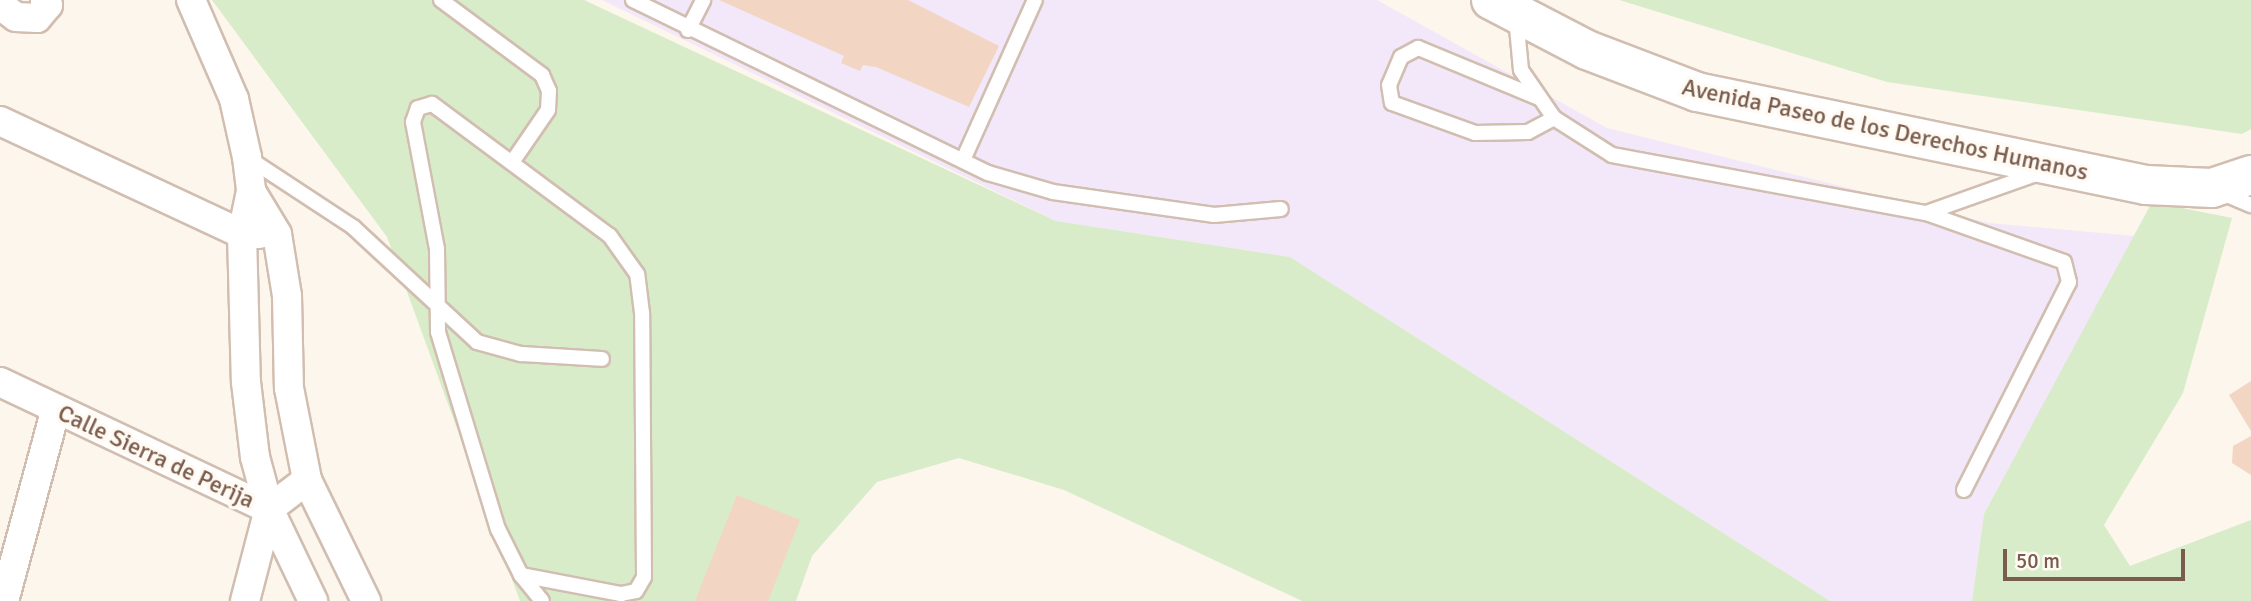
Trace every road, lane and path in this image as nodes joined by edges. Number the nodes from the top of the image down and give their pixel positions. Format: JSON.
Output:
{"nodes":[{"id":1,"x":46,"y":0,"type":"edge"},
{"id":2,"x":191,"y":0,"type":"edge"},
{"id":3,"x":441,"y":0,"type":"edge"},
{"id":4,"x":633,"y":0,"type":"edge"},
{"id":5,"x":703,"y":0,"type":"edge"},
{"id":6,"x":1035,"y":0,"type":"edge"},
{"id":7,"x":0,"y":5,"type":"edge"},
{"id":8,"x":1504,"y":6,"type":"edge"},
{"id":9,"x":688,"y":30,"type":"junction"},
{"id":10,"x":1540,"y":98,"type":"junction"},
{"id":11,"x":1554,"y":118,"type":"junction"},
{"id":12,"x":0,"y":121,"type":"edge"},
{"id":13,"x":247,"y":157,"type":"junction"},
{"id":14,"x":962,"y":160,"type":"junction"},
{"id":15,"x":513,"y":162,"type":"junction"},
{"id":16,"x":2050,"y":168,"type":"junction"},
{"id":17,"x":2251,"y":175,"type":"edge"},
{"id":18,"x":2213,"y":188,"type":"junction"},
{"id":19,"x":251,"y":191,"type":"junction"},
{"id":20,"x":2251,"y":205,"type":"edge"},
{"id":21,"x":1281,"y":209,"type":"dead end"},
{"id":22,"x":1926,"y":213,"type":"junction"},
{"id":23,"x":242,"y":234,"type":"junction"},
{"id":24,"x":277,"y":234,"type":"junction"},
{"id":25,"x":438,"y":305,"type":"junction"},
{"id":26,"x":602,"y":359,"type":"dead end"},
{"id":27,"x":0,"y":382,"type":"edge"},
{"id":28,"x":55,"y":412,"type":"junction"},
{"id":29,"x":307,"y":480,"type":"junction"},
{"id":30,"x":1964,"y":490,"type":"dead end"},
{"id":31,"x":269,"y":509,"type":"junction"},
{"id":32,"x":521,"y":575,"type":"junction"},
{"id":33,"x":4,"y":601,"type":"edge"},
{"id":34,"x":245,"y":601,"type":"edge"},
{"id":35,"x":313,"y":601,"type":"edge"},
{"id":36,"x":366,"y":601,"type":"edge"},
{"id":37,"x":542,"y":601,"type":"edge"}],
"edges":[{"from":1,"to":7,"type":"street"},
{"from":2,"to":13,"type":"street"},
{"from":3,"to":15,"type":"lane"},
{"from":4,"to":9,"type":"lane"},
{"from":5,"to":9,"type":"lane"},
{"from":6,"to":14,"type":"lane"},
{"from":8,"to":10,"type":"lane"},
{"from":8,"to":16,"type":"main road","name":"Avenida Paseo de los Derechos Humanos"},
{"from":9,"to":14,"type":"lane"},
{"from":10,"to":11,"type":"lane"},
{"from":10,"to":11,"type":"lane"},
{"from":11,"to":22,"type":"lane"},
{"from":12,"to":23,"type":"street"},
{"from":13,"to":19,"type":"street"},
{"from":13,"to":25,"type":"lane"},
{"from":14,"to":21,"type":"lane"},
{"from":15,"to":25,"type":"lane"},
{"from":15,"to":32,"type":"lane"},
{"from":16,"to":18,"type":"main road","name":"Avenida Paseo de los Derechos Humanos"},
{"from":16,"to":22,"type":"lane"},
{"from":17,"to":18,"type":"main road","name":"Avenida Paseo de los Derechos Humanos"},
{"from":18,"to":20,"type":"lane"},
{"from":19,"to":23,"type":"street"},
{"from":19,"to":24,"type":"street"},
{"from":22,"to":30,"type":"lane"},
{"from":23,"to":24,"type":"street"},
{"from":23,"to":31,"type":"street"},
{"from":24,"to":29,"type":"street"},
{"from":25,"to":26,"type":"lane"},
{"from":25,"to":32,"type":"lane"},
{"from":27,"to":28,"type":"street","name":"Calle Sierra de Perija"},
{"from":28,"to":31,"type":"street","name":"Calle Sierra de Perija"},
{"from":28,"to":33,"type":"street"},
{"from":29,"to":31,"type":"street","name":"Calle Sierra de Perija"},
{"from":29,"to":36,"type":"street"},
{"from":31,"to":34,"type":"street"},
{"from":31,"to":35,"type":"street"},
{"from":32,"to":37,"type":"lane"}]}
